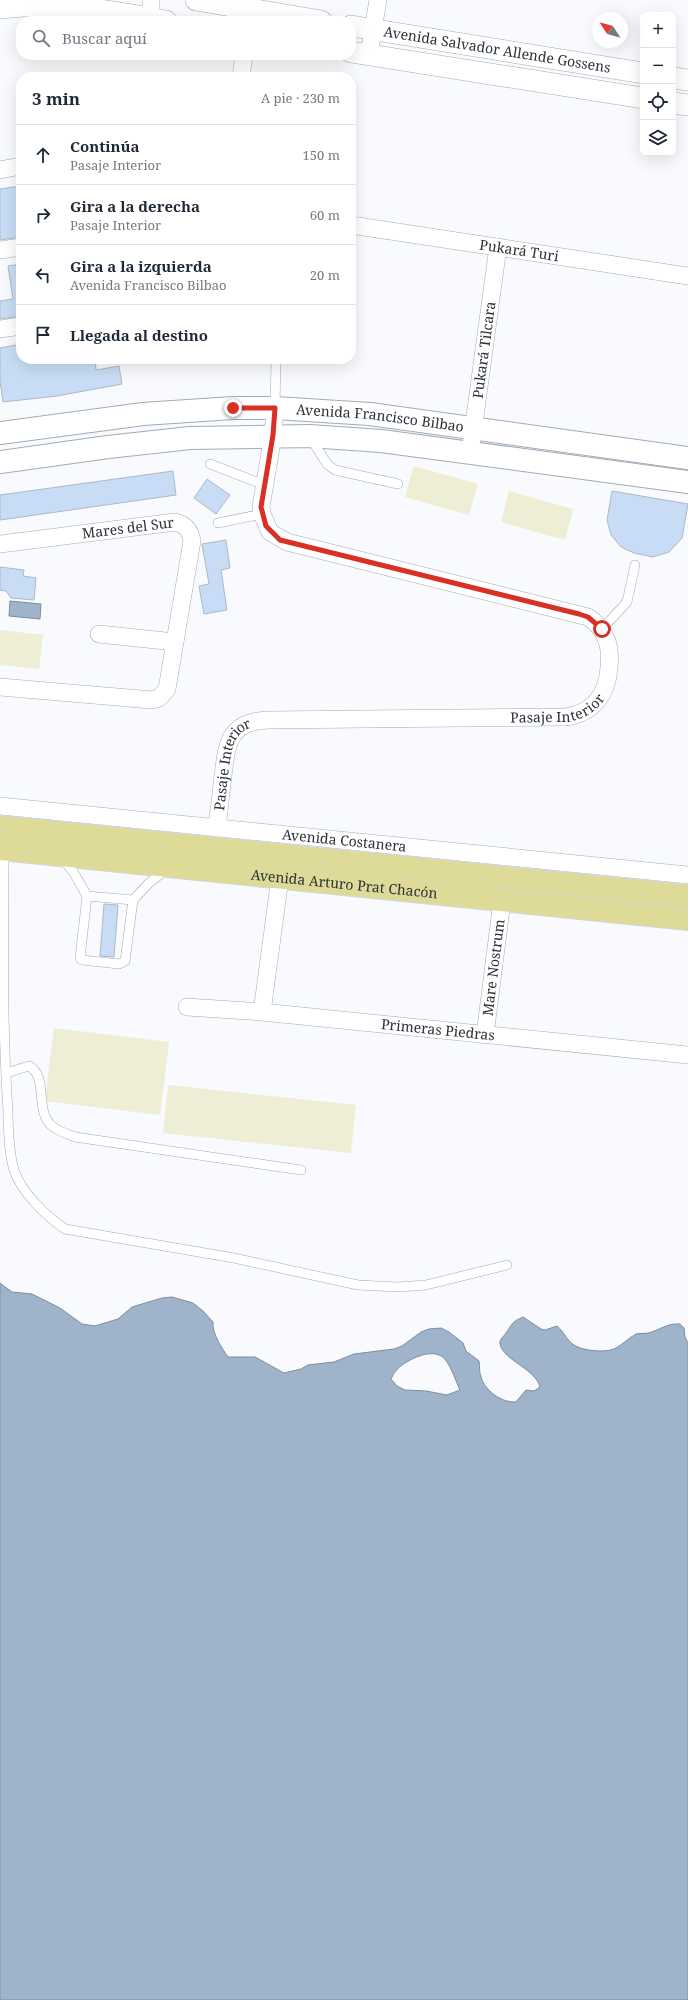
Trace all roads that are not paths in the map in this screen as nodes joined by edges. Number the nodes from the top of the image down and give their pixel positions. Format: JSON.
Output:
{"nodes":[{"id":1,"x":196,"y":0,"type":"edge"},
{"id":2,"x":378,"y":0,"type":"edge"},
{"id":3,"x":0,"y":8,"type":"edge"},
{"id":4,"x":156,"y":13,"type":"edge"},
{"id":5,"x":291,"y":16,"type":"edge"},
{"id":6,"x":356,"y":27,"type":"edge"},
{"id":7,"x":372,"y":30,"type":"junction"},
{"id":8,"x":360,"y":53,"type":"edge"},
{"id":9,"x":243,"y":60,"type":"edge"},
{"id":10,"x":242,"y":72,"type":"edge"},
{"id":11,"x":640,"y":73,"type":"edge"},
{"id":12,"x":640,"y":98,"type":"edge"},
{"id":13,"x":676,"y":103,"type":"edge"},
{"id":14,"x":688,"y":105,"type":"edge"},
{"id":15,"x":16,"y":167,"type":"edge"},
{"id":16,"x":0,"y":170,"type":"edge"},
{"id":17,"x":356,"y":226,"type":"edge"},
{"id":18,"x":498,"y":247,"type":"junction"},
{"id":19,"x":16,"y":248,"type":"edge"},
{"id":20,"x":0,"y":250,"type":"edge"},
{"id":21,"x":688,"y":276,"type":"edge"},
{"id":22,"x":16,"y":327,"type":"edge"},
{"id":23,"x":0,"y":329,"type":"edge"},
{"id":24,"x":276,"y":364,"type":"edge"},
{"id":25,"x":275,"y":408,"type":"junction"},
{"id":26,"x":473,"y":428,"type":"junction"},
{"id":27,"x":0,"y":433,"type":"edge"},
{"id":28,"x":273,"y":435,"type":"junction"},
{"id":29,"x":309,"y":436,"type":"junction"},
{"id":30,"x":470,"y":453,"type":"junction"},
{"id":31,"x":688,"y":458,"type":"edge"},
{"id":32,"x":0,"y":462,"type":"edge"},
{"id":33,"x":210,"y":464,"type":"dead end"},
{"id":34,"x":688,"y":482,"type":"edge"},
{"id":35,"x":398,"y":484,"type":"dead end"},
{"id":36,"x":265,"y":485,"type":"junction"},
{"id":37,"x":262,"y":514,"type":"junction"},
{"id":38,"x":218,"y":522,"type":"dead end"},
{"id":39,"x":0,"y":544,"type":"edge"},
{"id":40,"x":635,"y":565,"type":"dead end"},
{"id":41,"x":602,"y":629,"type":"junction"},
{"id":42,"x":99,"y":634,"type":"dead end"},
{"id":43,"x":175,"y":642,"type":"junction"},
{"id":44,"x":0,"y":687,"type":"edge"},
{"id":45,"x":0,"y":806,"type":"edge"},
{"id":46,"x":0,"y":827,"type":"edge"},
{"id":47,"x":217,"y":828,"type":"junction"},
{"id":48,"x":2,"y":850,"type":"edge"},
{"id":49,"x":61,"y":857,"type":"junction"},
{"id":50,"x":170,"y":867,"type":"junction"},
{"id":51,"x":688,"y":875,"type":"edge"},
{"id":52,"x":280,"y":878,"type":"junction"},
{"id":53,"x":87,"y":896,"type":"junction"},
{"id":54,"x":688,"y":896,"type":"edge"},
{"id":55,"x":133,"y":900,"type":"junction"},
{"id":56,"x":502,"y":901,"type":"junction"},
{"id":57,"x":688,"y":919,"type":"edge"},
{"id":58,"x":187,"y":1007,"type":"dead end"},
{"id":59,"x":262,"y":1012,"type":"junction"},
{"id":60,"x":486,"y":1035,"type":"junction"},
{"id":61,"x":688,"y":1056,"type":"edge"},
{"id":62,"x":6,"y":1073,"type":"junction"},
{"id":63,"x":302,"y":1170,"type":"dead end"},
{"id":64,"x":507,"y":1265,"type":"dead end"}],
"edges":[{"from":1,"to":5,"type":"street"},
{"from":2,"to":7,"type":"street"},
{"from":3,"to":4,"type":"street"},
{"from":6,"to":7,"type":"street","name":"Avenida Salvador Allende Gossens"},
{"from":7,"to":8,"type":"street"},
{"from":7,"to":11,"type":"street","name":"Avenida Salvador Allende Gossens"},
{"from":8,"to":12,"type":"street","name":"Avenida Salvador Allende Gossens"},
{"from":9,"to":10,"type":"street"},
{"from":13,"to":14,"type":"street"},
{"from":15,"to":16,"type":"street"},
{"from":17,"to":18,"type":"street","name":"Pukará Turi"},
{"from":18,"to":21,"type":"street","name":"Pukará Turi"},
{"from":18,"to":26,"type":"street","name":"Pukará Tilcara"},
{"from":19,"to":20,"type":"street"},
{"from":22,"to":23,"type":"street"},
{"from":24,"to":25,"type":"lane"},
{"from":25,"to":26,"type":"main road","name":"Avenida Francisco Bilbao"},
{"from":25,"to":27,"type":"main road","name":"Avenida Francisco Bilbao"},
{"from":25,"to":28,"type":"street"},
{"from":26,"to":30,"type":"street","name":"Pukará Tilcara"},
{"from":26,"to":31,"type":"main road","name":"Avenida Francisco Bilbao"},
{"from":28,"to":29,"type":"main road","name":"Avenida Francisco Bilbao"},
{"from":28,"to":32,"type":"main road","name":"Avenida Francisco Bilbao"},
{"from":28,"to":36,"type":"street"},
{"from":29,"to":30,"type":"main road","name":"Avenida Francisco Bilbao"},
{"from":29,"to":35,"type":"lane"},
{"from":30,"to":34,"type":"main road","name":"Avenida Francisco Bilbao"},
{"from":33,"to":36,"type":"lane"},
{"from":36,"to":37,"type":"street"},
{"from":37,"to":38,"type":"lane"},
{"from":37,"to":41,"type":"street"},
{"from":39,"to":43,"type":"street","name":"Mares del Sur"},
{"from":40,"to":41,"type":"lane"},
{"from":41,"to":47,"type":"street","name":"Pasaje Interior"},
{"from":42,"to":43,"type":"street"},
{"from":43,"to":44,"type":"street","name":"Mares del Sur"},
{"from":45,"to":47,"type":"street","name":"Avenida Costanera"},
{"from":46,"to":54,"type":"main road","name":"Avenida Arturo Prat Chacón"},
{"from":47,"to":51,"type":"street","name":"Avenida Costanera"},
{"from":48,"to":49,"type":"main road","name":"Avenida Arturo Prat Chacón"},
{"from":48,"to":62,"type":"lane"},
{"from":49,"to":50,"type":"main road","name":"Avenida Arturo Prat Chacón"},
{"from":49,"to":53,"type":"lane"},
{"from":50,"to":52,"type":"main road","name":"Avenida Arturo Prat Chacón"},
{"from":50,"to":55,"type":"lane"},
{"from":52,"to":56,"type":"main road","name":"Avenida Arturo Prat Chacón"},
{"from":52,"to":59,"type":"street"},
{"from":53,"to":55,"type":"lane"},
{"from":53,"to":55,"type":"lane"},
{"from":56,"to":57,"type":"main road","name":"Avenida Arturo Prat Chacón"},
{"from":56,"to":60,"type":"street","name":"Mare Nostrum"},
{"from":58,"to":59,"type":"street","name":"Primeras Piedras"},
{"from":59,"to":60,"type":"street","name":"Primeras Piedras"},
{"from":60,"to":61,"type":"street","name":"Primeras Piedras"},
{"from":62,"to":63,"type":"lane"},
{"from":62,"to":64,"type":"lane"}]}
